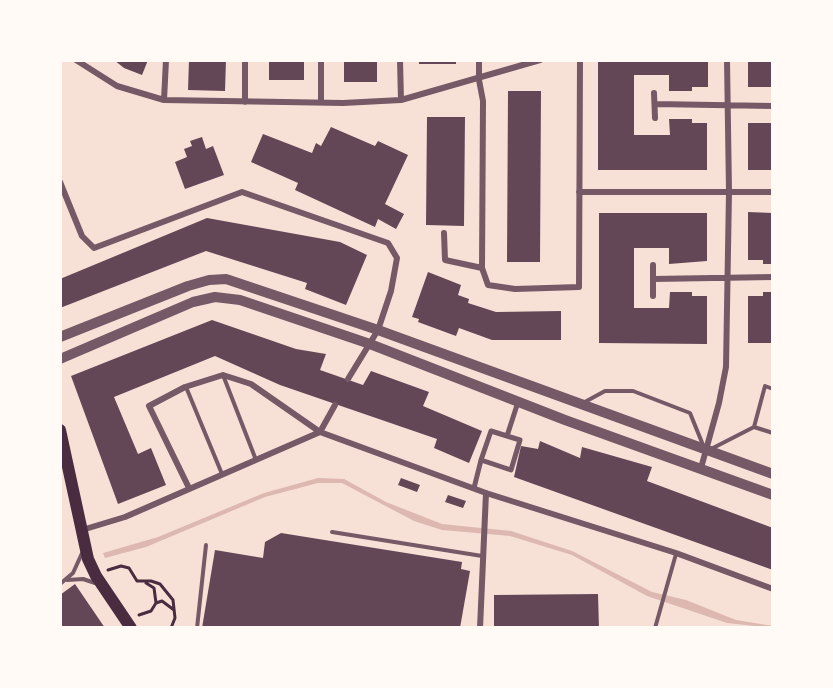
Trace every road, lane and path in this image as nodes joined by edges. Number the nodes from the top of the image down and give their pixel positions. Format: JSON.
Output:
{"nodes":[{"id":1,"x":76,"y":60,"type":"edge"},
{"id":2,"x":165,"y":60,"type":"edge"},
{"id":3,"x":245,"y":60,"type":"edge"},
{"id":4,"x":321,"y":60,"type":"edge"},
{"id":5,"x":400,"y":60,"type":"edge"},
{"id":6,"x":479,"y":60,"type":"edge"},
{"id":7,"x":540,"y":60,"type":"edge"},
{"id":8,"x":580,"y":60,"type":"edge"},
{"id":9,"x":727,"y":60,"type":"edge"},
{"id":10,"x":478,"y":80,"type":"junction"},
{"id":11,"x":654,"y":93,"type":"dead end"},
{"id":12,"x":164,"y":100,"type":"junction"},
{"id":13,"x":401,"y":100,"type":"junction"},
{"id":14,"x":245,"y":102,"type":"junction"},
{"id":15,"x":321,"y":102,"type":"junction"},
{"id":16,"x":655,"y":104,"type":"junction"},
{"id":17,"x":729,"y":106,"type":"junction"},
{"id":18,"x":773,"y":106,"type":"edge"},
{"id":19,"x":655,"y":118,"type":"dead end"},
{"id":20,"x":60,"y":182,"type":"edge"},
{"id":21,"x":579,"y":192,"type":"junction"},
{"id":22,"x":729,"y":192,"type":"junction"},
{"id":23,"x":773,"y":192,"type":"edge"},
{"id":24,"x":444,"y":233,"type":"dead end"},
{"id":25,"x":652,"y":266,"type":"dead end"},
{"id":26,"x":482,"y":267,"type":"junction"},
{"id":27,"x":728,"y":277,"type":"junction"},
{"id":28,"x":773,"y":277,"type":"edge"},
{"id":29,"x":653,"y":279,"type":"junction"},
{"id":30,"x":652,"y":296,"type":"dead end"},
{"id":31,"x":378,"y":330,"type":"junction"},
{"id":32,"x":60,"y":338,"type":"edge"},
{"id":33,"x":370,"y":344,"type":"junction"},
{"id":34,"x":60,"y":359,"type":"edge"},
{"id":35,"x":223,"y":375,"type":"junction"},
{"id":36,"x":348,"y":379,"type":"dead end"},
{"id":37,"x":185,"y":387,"type":"junction"},
{"id":38,"x":773,"y":389,"type":"edge"},
{"id":39,"x":518,"y":402,"type":"junction"},
{"id":40,"x":335,"y":405,"type":"dead end"},
{"id":41,"x":580,"y":405,"type":"junction"},
{"id":42,"x":754,"y":427,"type":"junction"},
{"id":43,"x":60,"y":430,"type":"edge"},
{"id":44,"x":320,"y":432,"type":"junction"},
{"id":45,"x":773,"y":434,"type":"edge"},
{"id":46,"x":507,"y":436,"type":"junction"},
{"id":47,"x":706,"y":452,"type":"junction"},
{"id":48,"x":257,"y":460,"type":"junction"},
{"id":49,"x":481,"y":460,"type":"junction"},
{"id":50,"x":701,"y":468,"type":"junction"},
{"id":51,"x":773,"y":474,"type":"edge"},
{"id":52,"x":222,"y":475,"type":"junction"},
{"id":53,"x":189,"y":488,"type":"junction"},
{"id":54,"x":474,"y":488,"type":"junction"},
{"id":55,"x":486,"y":492,"type":"junction"},
{"id":56,"x":773,"y":495,"type":"edge"},
{"id":57,"x":82,"y":530,"type":"junction"},
{"id":58,"x":332,"y":532,"type":"dead end"},
{"id":59,"x":85,"y":545,"type":"junction"},
{"id":60,"x":206,"y":545,"type":"dead end"},
{"id":61,"x":676,"y":553,"type":"junction"},
{"id":62,"x":482,"y":556,"type":"junction"},
{"id":63,"x":66,"y":580,"type":"junction"},
{"id":64,"x":98,"y":580,"type":"junction"},
{"id":65,"x":143,"y":583,"type":"junction"},
{"id":66,"x":60,"y":584,"type":"edge"},
{"id":67,"x":773,"y":589,"type":"edge"},
{"id":68,"x":156,"y":603,"type":"junction"},
{"id":69,"x":175,"y":611,"type":"junction"},
{"id":70,"x":130,"y":626,"type":"edge"},
{"id":71,"x":171,"y":628,"type":"edge"},
{"id":72,"x":197,"y":628,"type":"edge"},
{"id":73,"x":480,"y":628,"type":"edge"},
{"id":74,"x":655,"y":628,"type":"edge"}],
"edges":[{"from":1,"to":12,"type":"street"},
{"from":2,"to":12,"type":"street"},
{"from":3,"to":14,"type":"street"},
{"from":4,"to":15,"type":"street"},
{"from":5,"to":13,"type":"street"},
{"from":6,"to":10,"type":"street"},
{"from":7,"to":10,"type":"street"},
{"from":8,"to":21,"type":"street"},
{"from":9,"to":17,"type":"street"},
{"from":10,"to":13,"type":"street"},
{"from":10,"to":26,"type":"street"},
{"from":11,"to":16,"type":"street"},
{"from":12,"to":14,"type":"street"},
{"from":13,"to":15,"type":"street"},
{"from":14,"to":15,"type":"street"},
{"from":16,"to":17,"type":"street"},
{"from":16,"to":19,"type":"street"},
{"from":17,"to":18,"type":"street"},
{"from":17,"to":22,"type":"street"},
{"from":20,"to":31,"type":"street"},
{"from":21,"to":22,"type":"street"},
{"from":21,"to":26,"type":"street"},
{"from":22,"to":23,"type":"street"},
{"from":22,"to":27,"type":"street"},
{"from":24,"to":26,"type":"street"},
{"from":25,"to":29,"type":"street"},
{"from":27,"to":28,"type":"street"},
{"from":27,"to":29,"type":"street"},
{"from":27,"to":47,"type":"street"},
{"from":29,"to":30,"type":"street"},
{"from":31,"to":32,"type":"street"},
{"from":31,"to":33,"type":"street"},
{"from":31,"to":41,"type":"street"},
{"from":33,"to":34,"type":"street"},
{"from":33,"to":36,"type":"street"},
{"from":33,"to":39,"type":"street"},
{"from":35,"to":37,"type":"street"},
{"from":35,"to":44,"type":"street"},
{"from":35,"to":48,"type":"lane"},
{"from":37,"to":52,"type":"lane"},
{"from":37,"to":53,"type":"street"},
{"from":38,"to":42,"type":"lane"},
{"from":39,"to":46,"type":"street"},
{"from":39,"to":50,"type":"street"},
{"from":40,"to":44,"type":"street"},
{"from":41,"to":47,"type":"street"},
{"from":41,"to":47,"type":"lane"},
{"from":42,"to":45,"type":"lane"},
{"from":42,"to":47,"type":"lane"},
{"from":43,"to":57,"type":"main road"},
{"from":44,"to":48,"type":"street"},
{"from":44,"to":54,"type":"street"},
{"from":46,"to":49,"type":"street"},
{"from":46,"to":49,"type":"street"},
{"from":47,"to":50,"type":"street"},
{"from":47,"to":51,"type":"street"},
{"from":48,"to":52,"type":"street"},
{"from":49,"to":54,"type":"street"},
{"from":50,"to":56,"type":"street"},
{"from":52,"to":53,"type":"street"},
{"from":53,"to":57,"type":"street"},
{"from":54,"to":55,"type":"street"},
{"from":55,"to":61,"type":"street"},
{"from":55,"to":62,"type":"street"},
{"from":57,"to":59,"type":"main road"},
{"from":58,"to":62,"type":"lane"},
{"from":59,"to":63,"type":"lane"},
{"from":59,"to":64,"type":"main road"},
{"from":60,"to":72,"type":"lane"},
{"from":61,"to":67,"type":"street"},
{"from":61,"to":74,"type":"lane"},
{"from":62,"to":73,"type":"street"},
{"from":63,"to":64,"type":"lane"},
{"from":63,"to":66,"type":"lane"},
{"from":64,"to":65,"type":"path"},
{"from":64,"to":70,"type":"main road"},
{"from":65,"to":68,"type":"path"},
{"from":65,"to":69,"type":"path"},
{"from":68,"to":69,"type":"path"},
{"from":68,"to":70,"type":"path"},
{"from":69,"to":71,"type":"path"}]}
